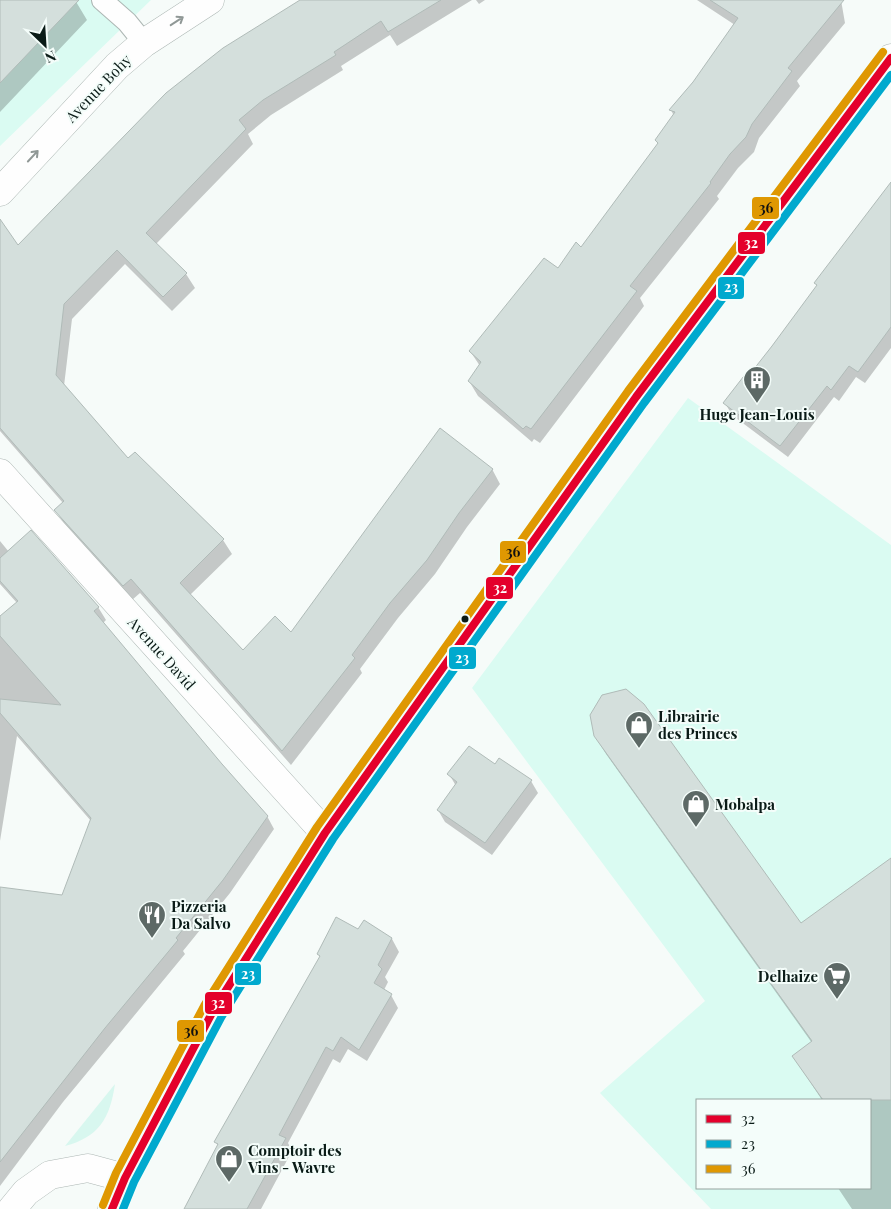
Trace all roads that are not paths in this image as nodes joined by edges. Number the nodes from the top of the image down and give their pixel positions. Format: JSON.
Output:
{"nodes":[{"id":1,"x":102,"y":0,"type":"edge"},
{"id":2,"x":210,"y":0,"type":"edge"},
{"id":3,"x":144,"y":42,"type":"junction"},
{"id":4,"x":891,"y":58,"type":"edge"},
{"id":5,"x":0,"y":192,"type":"edge"},
{"id":6,"x":0,"y":473,"type":"edge"},
{"id":7,"x":325,"y":833,"type":"junction"},
{"id":8,"x":125,"y":1178,"type":"junction"},
{"id":9,"x":12,"y":1209,"type":"edge"},
{"id":10,"x":112,"y":1209,"type":"edge"}],
"edges":[{"from":1,"to":3,"type":"lane"},
{"from":3,"to":2,"type":"main road","name":"Avenue Bohy","one_way":true},
{"from":5,"to":3,"type":"main road","name":"Avenue Bohy","one_way":true},
{"from":4,"to":7,"type":"main road"},
{"from":6,"to":7,"type":"main road","name":"Avenue David"},
{"from":7,"to":8,"type":"main road"},
{"from":8,"to":9,"type":"main road"},
{"from":8,"to":10,"type":"main road"}]}
